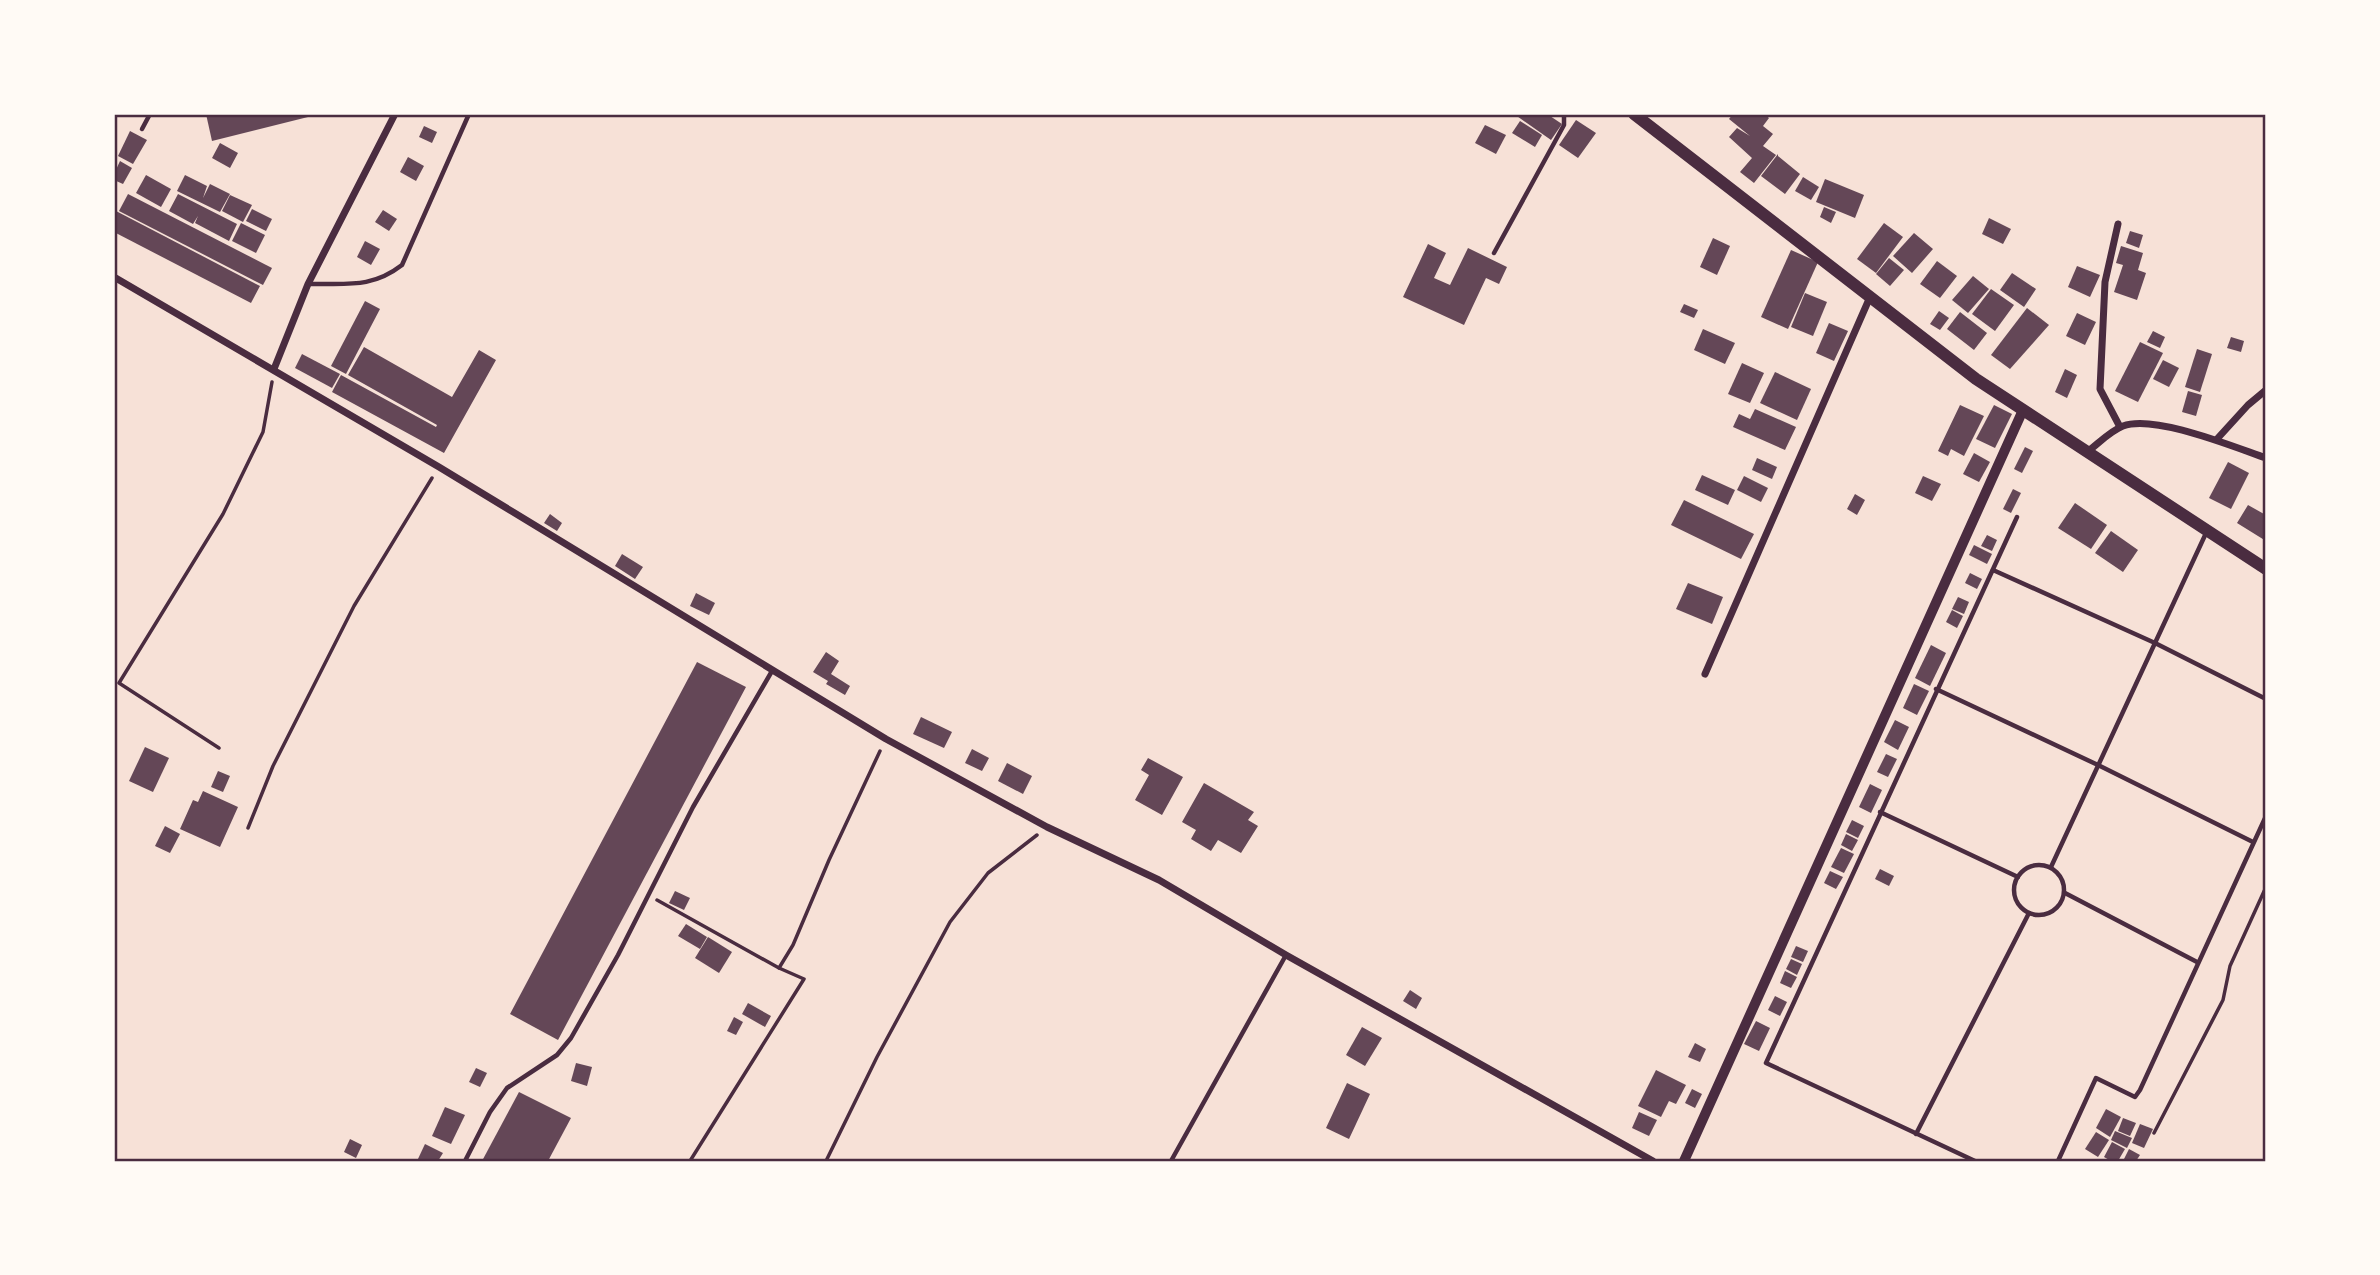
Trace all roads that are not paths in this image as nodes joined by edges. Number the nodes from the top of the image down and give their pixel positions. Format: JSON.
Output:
{"nodes":[{"id":1,"x":150,"y":114,"type":"edge"},
{"id":2,"x":395,"y":114,"type":"edge"},
{"id":3,"x":469,"y":114,"type":"edge"},
{"id":4,"x":1564,"y":114,"type":"edge"},
{"id":5,"x":1634,"y":114,"type":"edge"},
{"id":6,"x":142,"y":129,"type":"dead end"},
{"id":7,"x":2118,"y":224,"type":"dead end"},
{"id":8,"x":1494,"y":253,"type":"dead end"},
{"id":9,"x":114,"y":277,"type":"edge"},
{"id":10,"x":309,"y":284,"type":"junction"},
{"id":11,"x":1870,"y":297,"type":"junction"},
{"id":12,"x":274,"y":369,"type":"junction"},
{"id":13,"x":2266,"y":390,"type":"edge"},
{"id":14,"x":2023,"y":410,"type":"junction"},
{"id":15,"x":2120,"y":427,"type":"junction"},
{"id":16,"x":2217,"y":439,"type":"junction"},
{"id":17,"x":2087,"y":452,"type":"junction"},
{"id":18,"x":2266,"y":458,"type":"edge"},
{"id":19,"x":2017,"y":517,"type":"dead end"},
{"id":20,"x":2207,"y":530,"type":"junction"},
{"id":21,"x":2266,"y":569,"type":"edge"},
{"id":22,"x":1993,"y":570,"type":"junction"},
{"id":23,"x":2155,"y":643,"type":"junction"},
{"id":24,"x":772,"y":671,"type":"junction"},
{"id":25,"x":1705,"y":674,"type":"dead end"},
{"id":26,"x":1936,"y":689,"type":"junction"},
{"id":27,"x":2266,"y":699,"type":"edge"},
{"id":28,"x":2098,"y":765,"type":"junction"},
{"id":29,"x":1880,"y":813,"type":"junction"},
{"id":30,"x":2266,"y":816,"type":"edge"},
{"id":31,"x":2253,"y":842,"type":"junction"},
{"id":32,"x":2051,"y":867,"type":"junction"},
{"id":33,"x":2018,"y":877,"type":"junction"},
{"id":34,"x":2064,"y":893,"type":"junction"},
{"id":35,"x":2029,"y":913,"type":"junction"},
{"id":36,"x":1286,"y":955,"type":"junction"},
{"id":37,"x":2197,"y":962,"type":"junction"},
{"id":38,"x":1916,"y":1134,"type":"junction"},
{"id":39,"x":465,"y":1161,"type":"edge"},
{"id":40,"x":1171,"y":1161,"type":"edge"},
{"id":41,"x":1653,"y":1161,"type":"edge"},
{"id":42,"x":1684,"y":1161,"type":"edge"},
{"id":43,"x":1975,"y":1161,"type":"edge"},
{"id":44,"x":2058,"y":1161,"type":"edge"}],
"edges":[{"from":1,"to":6,"type":"lane"},
{"from":2,"to":10,"type":"street"},
{"from":3,"to":10,"type":"lane"},
{"from":4,"to":8,"type":"lane"},
{"from":5,"to":11,"type":"main road"},
{"from":7,"to":15,"type":"street"},
{"from":9,"to":12,"type":"street"},
{"from":10,"to":12,"type":"street"},
{"from":11,"to":14,"type":"main road"},
{"from":11,"to":25,"type":"street"},
{"from":12,"to":24,"type":"street"},
{"from":13,"to":16,"type":"street"},
{"from":14,"to":17,"type":"main road"},
{"from":14,"to":42,"type":"street"},
{"from":15,"to":16,"type":"street"},
{"from":15,"to":17,"type":"street"},
{"from":16,"to":18,"type":"street"},
{"from":17,"to":20,"type":"main road"},
{"from":19,"to":22,"type":"lane"},
{"from":20,"to":21,"type":"main road"},
{"from":20,"to":23,"type":"lane"},
{"from":22,"to":23,"type":"lane"},
{"from":22,"to":26,"type":"lane"},
{"from":23,"to":27,"type":"lane"},
{"from":23,"to":28,"type":"lane"},
{"from":24,"to":36,"type":"street"},
{"from":24,"to":39,"type":"lane"},
{"from":26,"to":28,"type":"lane"},
{"from":26,"to":29,"type":"lane"},
{"from":28,"to":31,"type":"lane"},
{"from":28,"to":32,"type":"lane"},
{"from":29,"to":33,"type":"lane"},
{"from":29,"to":38,"type":"lane"},
{"from":30,"to":31,"type":"lane"},
{"from":31,"to":37,"type":"lane"},
{"from":32,"to":33,"type":"lane"},
{"from":32,"to":34,"type":"lane"},
{"from":33,"to":35,"type":"lane"},
{"from":34,"to":35,"type":"lane"},
{"from":34,"to":37,"type":"lane"},
{"from":35,"to":38,"type":"lane"},
{"from":36,"to":40,"type":"lane"},
{"from":36,"to":41,"type":"street"},
{"from":37,"to":44,"type":"lane"},
{"from":38,"to":43,"type":"lane"}]}
